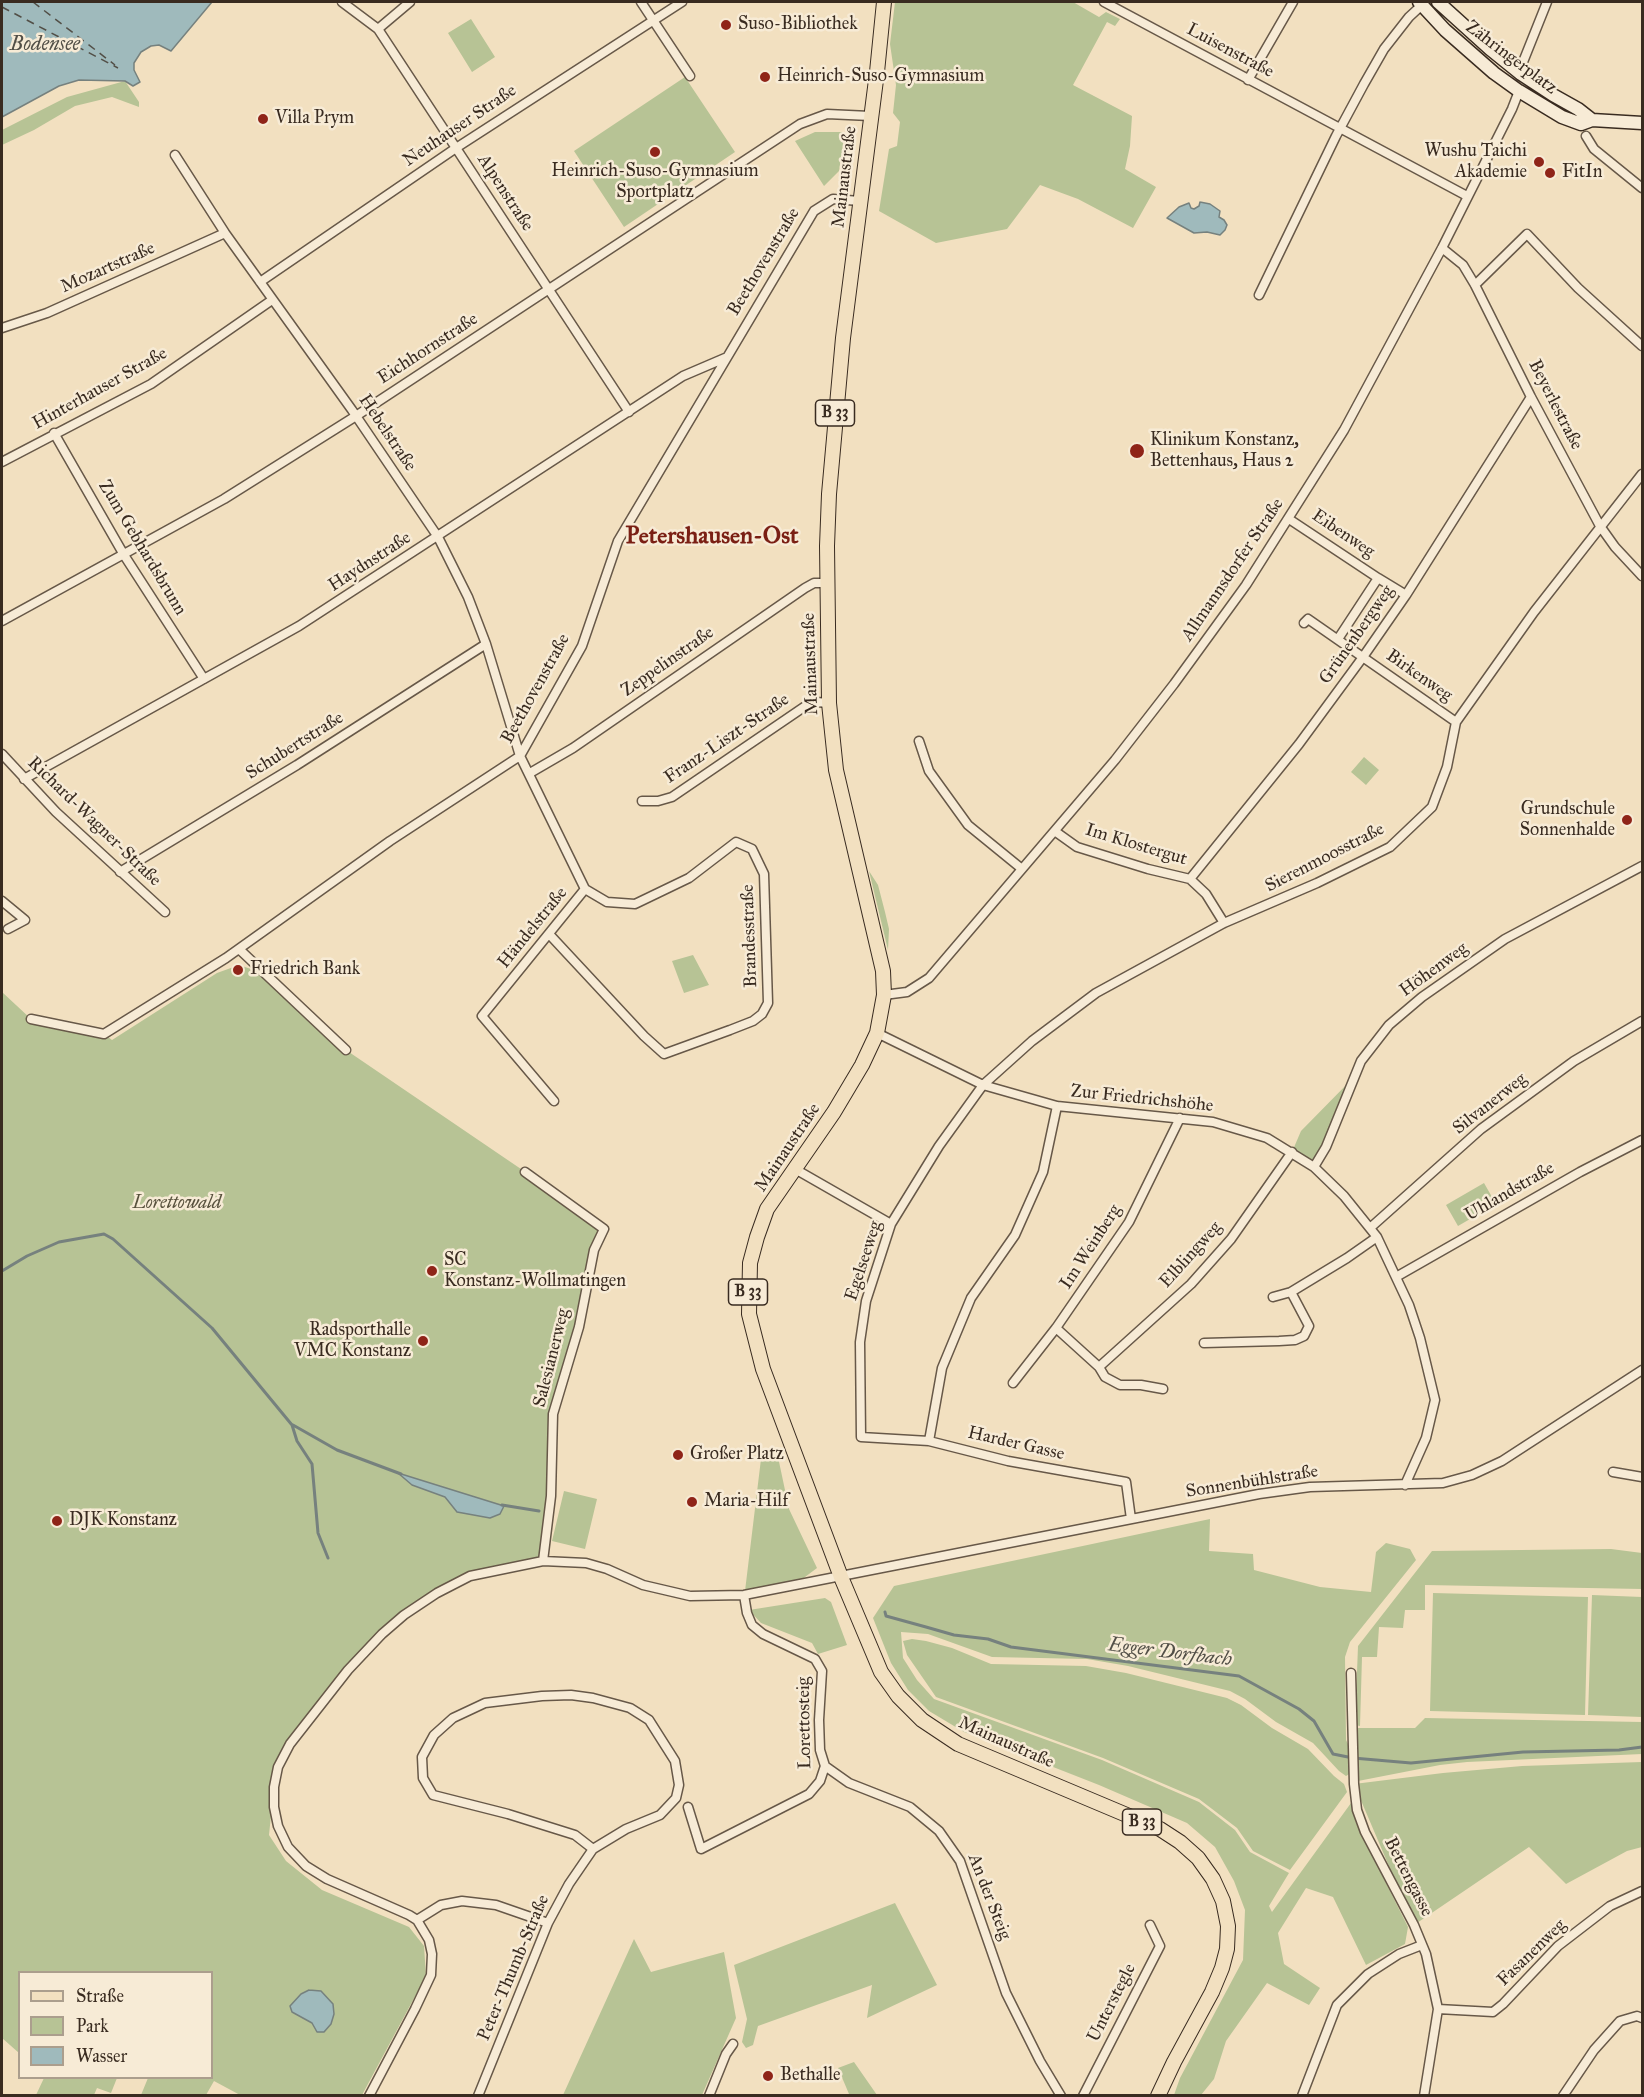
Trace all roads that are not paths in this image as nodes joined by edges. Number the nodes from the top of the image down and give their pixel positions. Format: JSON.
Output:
{"nodes":[{"id":1,"x":342,"y":2,"type":"edge"},
{"id":2,"x":410,"y":2,"type":"edge"},
{"id":3,"x":641,"y":2,"type":"edge"},
{"id":4,"x":682,"y":2,"type":"edge"},
{"id":5,"x":884,"y":2,"type":"edge"},
{"id":6,"x":1104,"y":2,"type":"edge"},
{"id":7,"x":1293,"y":2,"type":"edge"},
{"id":8,"x":1438,"y":2,"type":"edge"},
{"id":9,"x":1547,"y":2,"type":"edge"},
{"id":10,"x":1420,"y":3,"type":"edge"},
{"id":11,"x":653,"y":19,"type":"junction"},
{"id":12,"x":378,"y":29,"type":"junction"},
{"id":13,"x":1521,"y":74,"type":"junction"},
{"id":14,"x":690,"y":76,"type":"dead end"},
{"id":15,"x":1248,"y":80,"type":"junction"},
{"id":16,"x":1519,"y":91,"type":"junction"},
{"id":17,"x":870,"y":117,"type":"junction"},
{"id":18,"x":1592,"y":120,"type":"junction"},
{"id":19,"x":1642,"y":123,"type":"edge"},
{"id":20,"x":1340,"y":129,"type":"junction"},
{"id":21,"x":1586,"y":136,"type":"dead end"},
{"id":22,"x":456,"y":148,"type":"junction"},
{"id":23,"x":175,"y":155,"type":"dead end"},
{"id":24,"x":1642,"y":188,"type":"edge"},
{"id":25,"x":1467,"y":196,"type":"junction"},
{"id":26,"x":860,"y":201,"type":"junction"},
{"id":27,"x":225,"y":233,"type":"junction"},
{"id":28,"x":1442,"y":248,"type":"junction"},
{"id":29,"x":260,"y":282,"type":"junction"},
{"id":30,"x":1475,"y":285,"type":"junction"},
{"id":31,"x":548,"y":289,"type":"junction"},
{"id":32,"x":1259,"y":295,"type":"dead end"},
{"id":33,"x":272,"y":300,"type":"junction"},
{"id":34,"x":2,"y":328,"type":"edge"},
{"id":35,"x":1642,"y":346,"type":"edge"},
{"id":36,"x":726,"y":358,"type":"junction"},
{"id":37,"x":1531,"y":397,"type":"junction"},
{"id":38,"x":629,"y":412,"type":"junction"},
{"id":39,"x":356,"y":416,"type":"junction"},
{"id":40,"x":54,"y":433,"type":"junction"},
{"id":41,"x":2,"y":462,"type":"edge"},
{"id":42,"x":1642,"y":474,"type":"edge"},
{"id":43,"x":1289,"y":519,"type":"junction"},
{"id":44,"x":1600,"y":526,"type":"junction"},
{"id":45,"x":438,"y":537,"type":"junction"},
{"id":46,"x":124,"y":555,"type":"junction"},
{"id":47,"x":1642,"y":576,"type":"edge"},
{"id":48,"x":1378,"y":578,"type":"junction"},
{"id":49,"x":827,"y":583,"type":"junction"},
{"id":50,"x":1406,"y":595,"type":"junction"},
{"id":51,"x":2,"y":621,"type":"edge"},
{"id":52,"x":1304,"y":623,"type":"dead end"},
{"id":53,"x":1338,"y":639,"type":"junction"},
{"id":54,"x":486,"y":644,"type":"junction"},
{"id":55,"x":1363,"y":657,"type":"junction"},
{"id":56,"x":204,"y":679,"type":"junction"},
{"id":57,"x":829,"y":703,"type":"junction"},
{"id":58,"x":1456,"y":722,"type":"junction"},
{"id":59,"x":919,"y":741,"type":"dead end"},
{"id":60,"x":2,"y":753,"type":"edge"},
{"id":61,"x":520,"y":756,"type":"junction"},
{"id":62,"x":530,"y":773,"type":"junction"},
{"id":63,"x":24,"y":779,"type":"junction"},
{"id":64,"x":642,"y":801,"type":"dead end"},
{"id":65,"x":1056,"y":832,"type":"junction"},
{"id":66,"x":1642,"y":866,"type":"edge"},
{"id":67,"x":1022,"y":869,"type":"junction"},
{"id":68,"x":120,"y":872,"type":"junction"},
{"id":69,"x":1190,"y":879,"type":"junction"},
{"id":70,"x":585,"y":889,"type":"junction"},
{"id":71,"x":2,"y":901,"type":"edge"},
{"id":72,"x":165,"y":912,"type":"dead end"},
{"id":73,"x":1224,"y":923,"type":"junction"},
{"id":74,"x":8,"y":929,"type":"dead end"},
{"id":75,"x":549,"y":934,"type":"junction"},
{"id":76,"x":239,"y":949,"type":"junction"},
{"id":77,"x":884,"y":995,"type":"junction"},
{"id":78,"x":31,"y":1019,"type":"dead end"},
{"id":79,"x":1642,"y":1021,"type":"edge"},
{"id":80,"x":877,"y":1033,"type":"junction"},
{"id":81,"x":346,"y":1050,"type":"dead end"},
{"id":82,"x":983,"y":1085,"type":"junction"},
{"id":83,"x":554,"y":1101,"type":"dead end"},
{"id":84,"x":1057,"y":1107,"type":"junction"},
{"id":85,"x":1180,"y":1118,"type":"junction"},
{"id":86,"x":1642,"y":1140,"type":"edge"},
{"id":87,"x":1292,"y":1152,"type":"junction"},
{"id":88,"x":1314,"y":1167,"type":"junction"},
{"id":89,"x":795,"y":1169,"type":"junction"},
{"id":90,"x":525,"y":1172,"type":"dead end"},
{"id":91,"x":891,"y":1224,"type":"junction"},
{"id":92,"x":1370,"y":1228,"type":"junction"},
{"id":93,"x":1377,"y":1237,"type":"junction"},
{"id":94,"x":1396,"y":1277,"type":"junction"},
{"id":95,"x":1291,"y":1292,"type":"junction"},
{"id":96,"x":1273,"y":1297,"type":"dead end"},
{"id":97,"x":1056,"y":1328,"type":"junction"},
{"id":98,"x":1204,"y":1343,"type":"dead end"},
{"id":99,"x":1099,"y":1367,"type":"junction"},
{"id":100,"x":1642,"y":1370,"type":"edge"},
{"id":101,"x":1013,"y":1383,"type":"dead end"},
{"id":102,"x":1163,"y":1389,"type":"dead end"},
{"id":103,"x":861,"y":1437,"type":"joint"},
{"id":104,"x":929,"y":1441,"type":"junction"},
{"id":105,"x":1613,"y":1472,"type":"dead end"},
{"id":106,"x":1642,"y":1477,"type":"edge"},
{"id":107,"x":1405,"y":1485,"type":"junction"},
{"id":108,"x":1131,"y":1519,"type":"junction"},
{"id":109,"x":543,"y":1561,"type":"junction"},
{"id":110,"x":841,"y":1577,"type":"junction"},
{"id":111,"x":744,"y":1595,"type":"junction"},
{"id":112,"x":1351,"y":1673,"type":"dead end"},
{"id":113,"x":825,"y":1766,"type":"junction"},
{"id":114,"x":688,"y":1807,"type":"dead end"},
{"id":115,"x":593,"y":1849,"type":"junction"},
{"id":116,"x":1642,"y":1891,"type":"edge"},
{"id":117,"x":417,"y":1920,"type":"junction"},
{"id":118,"x":548,"y":1923,"type":"junction"},
{"id":119,"x":1150,"y":1925,"type":"dead end"},
{"id":120,"x":1422,"y":1945,"type":"junction"},
{"id":121,"x":1438,"y":2009,"type":"junction"},
{"id":122,"x":1642,"y":2018,"type":"edge"},
{"id":123,"x":733,"y":2044,"type":"dead end"},
{"id":124,"x":369,"y":2096,"type":"edge"},
{"id":125,"x":478,"y":2096,"type":"edge"},
{"id":126,"x":709,"y":2096,"type":"edge"},
{"id":127,"x":1061,"y":2096,"type":"edge"},
{"id":128,"x":1083,"y":2096,"type":"edge"},
{"id":129,"x":1158,"y":2096,"type":"edge"},
{"id":130,"x":1302,"y":2096,"type":"edge"},
{"id":131,"x":1424,"y":2096,"type":"edge"},
{"id":132,"x":1563,"y":2096,"type":"edge"}],
"edges":[{"from":1,"to":12,"type":"street","name":"Alpenstraße"},
{"from":2,"to":12,"type":"street"},
{"from":3,"to":11,"type":"street"},
{"from":4,"to":11,"type":"street","name":"Neuhauser Straße"},
{"from":5,"to":17,"type":"main road","name":"Mainaustraße","number":"B 33"},
{"from":6,"to":15,"type":"street","name":"Luisenstraße"},
{"from":7,"to":15,"type":"street"},
{"from":8,"to":13,"type":"main road","name":"Zähringerplatz"},
{"from":9,"to":13,"type":"street"},
{"from":10,"to":16,"type":"main road","name":"Zähringerplatz"},
{"from":10,"to":20,"type":"street"},
{"from":11,"to":14,"type":"street"},
{"from":11,"to":22,"type":"street","name":"Neuhauser Straße"},
{"from":12,"to":22,"type":"street","name":"Alpenstraße"},
{"from":13,"to":16,"type":"main road"},
{"from":13,"to":18,"type":"main road","name":"Zähringerplatz"},
{"from":15,"to":20,"type":"street","name":"Luisenstraße"},
{"from":16,"to":18,"type":"main road","name":"Zähringerplatz"},
{"from":16,"to":25,"type":"street","name":"Allmannsdorfer Straße"},
{"from":17,"to":26,"type":"main road","name":"Mainaustraße","number":"B 33"},
{"from":17,"to":31,"type":"street","name":"Eichhornstraße"},
{"from":18,"to":19,"type":"main road","name":"Zähringerplatz"},
{"from":20,"to":25,"type":"street","name":"Luisenstraße"},
{"from":20,"to":32,"type":"street"},
{"from":21,"to":24,"type":"street"},
{"from":22,"to":29,"type":"street","name":"Neuhauser Straße"},
{"from":22,"to":31,"type":"street","name":"Alpenstraße"},
{"from":23,"to":27,"type":"street","name":"Hebelstraße"},
{"from":25,"to":28,"type":"street","name":"Allmannsdorfer Straße"},
{"from":26,"to":36,"type":"street","name":"Beethovenstraße"},
{"from":26,"to":49,"type":"main road","name":"Mainaustraße","number":"B 33"},
{"from":27,"to":29,"type":"street","name":"Hebelstraße"},
{"from":27,"to":34,"type":"street","name":"Mozartstraße"},
{"from":28,"to":30,"type":"street","name":"Beyerlestraße"},
{"from":28,"to":43,"type":"street","name":"Allmannsdorfer Straße"},
{"from":29,"to":33,"type":"street","name":"Hebelstraße"},
{"from":30,"to":35,"type":"street"},
{"from":30,"to":37,"type":"street","name":"Beyerlestraße"},
{"from":31,"to":38,"type":"street","name":"Alpenstraße"},
{"from":31,"to":39,"type":"street","name":"Eichhornstraße"},
{"from":33,"to":39,"type":"street","name":"Hebelstraße"},
{"from":33,"to":40,"type":"street","name":"Hinterhauser Straße"},
{"from":36,"to":38,"type":"street","name":"Haydnstraße"},
{"from":36,"to":61,"type":"street","name":"Beethovenstraße"},
{"from":37,"to":44,"type":"street","name":"Beyerlestraße"},
{"from":37,"to":50,"type":"street","name":"Grünenbergweg"},
{"from":38,"to":45,"type":"street","name":"Haydnstraße"},
{"from":39,"to":45,"type":"street","name":"Hebelstraße"},
{"from":39,"to":46,"type":"street","name":"Eichhornstraße"},
{"from":40,"to":41,"type":"street","name":"Hinterhauser Straße"},
{"from":40,"to":46,"type":"street","name":"Zum Gebhardsbrunn"},
{"from":42,"to":44,"type":"street","name":"Sierenmoosstraße"},
{"from":43,"to":48,"type":"street","name":"Eibenweg"},
{"from":43,"to":65,"type":"street","name":"Allmannsdorfer Straße"},
{"from":44,"to":47,"type":"street","name":"Beyerlestraße"},
{"from":44,"to":58,"type":"street","name":"Sierenmoosstraße"},
{"from":45,"to":54,"type":"street","name":"Hebelstraße"},
{"from":45,"to":56,"type":"street","name":"Haydnstraße"},
{"from":46,"to":51,"type":"street","name":"Eichhornstraße"},
{"from":46,"to":56,"type":"street","name":"Zum Gebhardsbrunn"},
{"from":48,"to":50,"type":"street","name":"Eibenweg"},
{"from":48,"to":53,"type":"street"},
{"from":49,"to":57,"type":"main road","name":"Mainaustraße","number":"B 33"},
{"from":49,"to":62,"type":"street","name":"Zeppelinstraße"},
{"from":50,"to":55,"type":"street","name":"Grünenbergweg"},
{"from":52,"to":53,"type":"street","name":"Birkenweg"},
{"from":53,"to":55,"type":"street","name":"Birkenweg"},
{"from":54,"to":61,"type":"street","name":"Hebelstraße"},
{"from":54,"to":68,"type":"street","name":"Schubertstraße"},
{"from":55,"to":58,"type":"street","name":"Birkenweg"},
{"from":55,"to":69,"type":"street","name":"Grünenbergweg"},
{"from":56,"to":63,"type":"street","name":"Haydnstraße"},
{"from":57,"to":64,"type":"street","name":"Franz-Liszt-Straße"},
{"from":57,"to":77,"type":"main road","name":"Mainaustraße","number":"B 33"},
{"from":58,"to":73,"type":"street","name":"Sierenmoosstraße"},
{"from":59,"to":67,"type":"street"},
{"from":60,"to":63,"type":"street","name":"Richard-Wagner-Straße"},
{"from":61,"to":62,"type":"street","name":"Händelstraße"},
{"from":61,"to":76,"type":"street","name":"Beethovenstraße"},
{"from":62,"to":70,"type":"street","name":"Händelstraße"},
{"from":63,"to":68,"type":"street","name":"Richard-Wagner-Straße"},
{"from":65,"to":67,"type":"street","name":"Allmannsdorfer Straße"},
{"from":65,"to":69,"type":"street","name":"Im Klostergut"},
{"from":66,"to":88,"type":"street","name":"Höhenweg"},
{"from":67,"to":77,"type":"street","name":"Allmannsdorfer Straße"},
{"from":68,"to":72,"type":"street","name":"Richard-Wagner-Straße"},
{"from":69,"to":73,"type":"street","name":"Im Klostergut"},
{"from":70,"to":75,"type":"street","name":"Händelstraße"},
{"from":70,"to":75,"type":"street","name":"Brandesstraße"},
{"from":71,"to":74,"type":"street"},
{"from":73,"to":82,"type":"street","name":"Sierenmoosstraße"},
{"from":75,"to":83,"type":"street","name":"Händelstraße"},
{"from":76,"to":78,"type":"street","name":"Beethovenstraße"},
{"from":76,"to":81,"type":"street"},
{"from":77,"to":80,"type":"main road","name":"Mainaustraße","number":"B 33"},
{"from":79,"to":92,"type":"street","name":"Silvanerweg"},
{"from":80,"to":82,"type":"street","name":"Zur Friedrichshöhe"},
{"from":80,"to":89,"type":"main road","name":"Mainaustraße","number":"B 33"},
{"from":82,"to":84,"type":"street","name":"Zur Friedrichshöhe"},
{"from":82,"to":91,"type":"street","name":"Egelseeweg"},
{"from":84,"to":85,"type":"street","name":"Zur Friedrichshöhe"},
{"from":84,"to":104,"type":"street"},
{"from":85,"to":87,"type":"street","name":"Zur Friedrichshöhe"},
{"from":85,"to":97,"type":"street","name":"Im Weinberg"},
{"from":86,"to":94,"type":"street","name":"Uhlandstraße"},
{"from":87,"to":88,"type":"street","name":"Zur Friedrichshöhe"},
{"from":87,"to":99,"type":"street","name":"Elblingweg"},
{"from":88,"to":92,"type":"street","name":"Zur Friedrichshöhe"},
{"from":89,"to":91,"type":"street"},
{"from":89,"to":110,"type":"main road","name":"Mainaustraße","number":"B 33"},
{"from":90,"to":109,"type":"street","name":"Salesianerweg"},
{"from":91,"to":103,"type":"street","name":"Egelseeweg"},
{"from":92,"to":93,"type":"street","name":"Zur Friedrichshöhe"},
{"from":93,"to":94,"type":"street","name":"Zur Friedrichshöhe"},
{"from":93,"to":95,"type":"street"},
{"from":94,"to":107,"type":"street","name":"Zur Friedrichshöhe"},
{"from":95,"to":96,"type":"street"},
{"from":95,"to":98,"type":"street"},
{"from":97,"to":99,"type":"street"},
{"from":97,"to":101,"type":"street","name":"Im Weinberg"},
{"from":99,"to":102,"type":"street"},
{"from":100,"to":107,"type":"street","name":"Sonnenbühlstraße"},
{"from":103,"to":104,"type":"street","name":"Harder Gasse"},
{"from":104,"to":108,"type":"street","name":"Harder Gasse"},
{"from":105,"to":106,"type":"street"},
{"from":107,"to":108,"type":"street","name":"Sonnenbühlstraße"},
{"from":108,"to":110,"type":"street","name":"Sonnenbühlstraße"},
{"from":109,"to":111,"type":"street","name":"Sonnenbühlstraße"},
{"from":109,"to":117,"type":"street","name":"Sonnenbühlstraße"},
{"from":110,"to":111,"type":"street","name":"Sonnenbühlstraße"},
{"from":110,"to":129,"type":"main road","name":"Mainaustraße","number":"B 33"},
{"from":111,"to":113,"type":"street","name":"Lorettosteig"},
{"from":112,"to":120,"type":"street","name":"Bettengasse"},
{"from":113,"to":114,"type":"street","name":"Lorettosteig"},
{"from":113,"to":127,"type":"street","name":"An der Steig"},
{"from":115,"to":115,"type":"street","name":"Peter-Thumb-Straße"},
{"from":115,"to":118,"type":"street","name":"Peter-Thumb-Straße"},
{"from":116,"to":121,"type":"street","name":"Fasanenweg"},
{"from":117,"to":118,"type":"street"},
{"from":117,"to":124,"type":"street"},
{"from":118,"to":125,"type":"street","name":"Peter-Thumb-Straße"},
{"from":119,"to":128,"type":"street","name":"Unterstegle"},
{"from":120,"to":121,"type":"street","name":"Bettengasse"},
{"from":120,"to":130,"type":"street"},
{"from":121,"to":131,"type":"street","name":"Bettengasse"},
{"from":122,"to":132,"type":"street"},
{"from":123,"to":126,"type":"street"}]}
